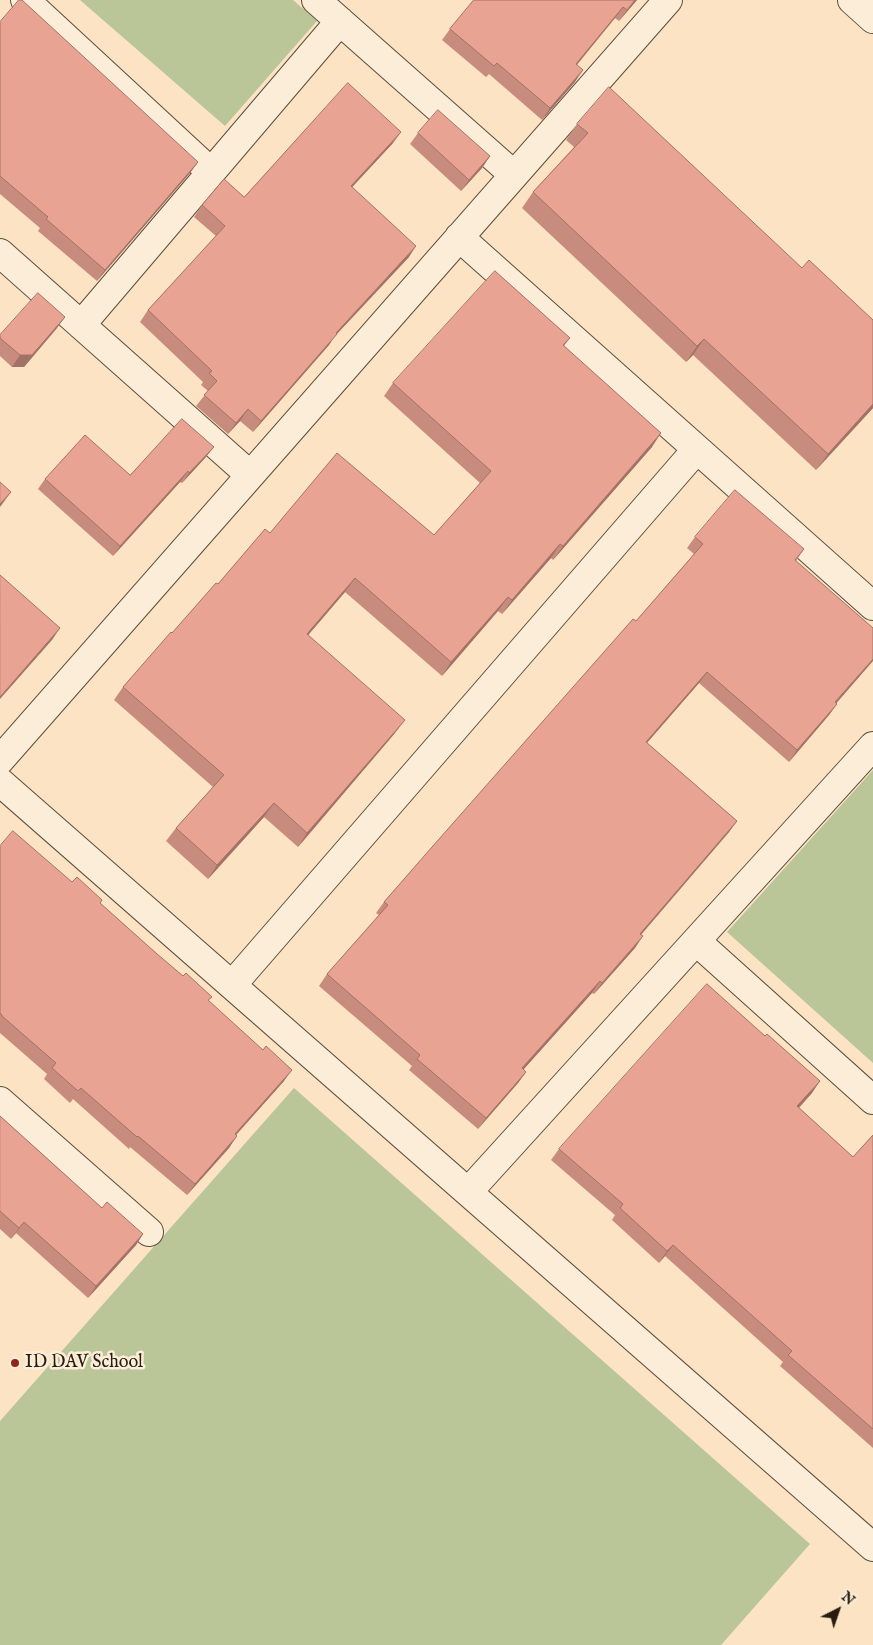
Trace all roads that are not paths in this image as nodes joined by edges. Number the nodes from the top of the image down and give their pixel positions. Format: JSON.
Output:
{"nodes":[{"id":1,"x":24,"y":0,"type":"edge"},
{"id":2,"x":316,"y":0,"type":"edge"},
{"id":3,"x":668,"y":0,"type":"edge"},
{"id":4,"x":852,"y":0,"type":"edge"},
{"id":5,"x":873,"y":19,"type":"edge"},
{"id":6,"x":340,"y":21,"type":"junction"},
{"id":7,"x":211,"y":172,"type":"junction"},
{"id":8,"x":514,"y":175,"type":"junction"},
{"id":9,"x":459,"y":237,"type":"junction"},
{"id":10,"x":0,"y":253,"type":"edge"},
{"id":11,"x":81,"y":325,"type":"junction"},
{"id":12,"x":697,"y":449,"type":"junction"},
{"id":13,"x":250,"y":475,"type":"junction"},
{"id":14,"x":873,"y":606,"type":"edge"},
{"id":15,"x":873,"y":746,"type":"edge"},
{"id":16,"x":0,"y":760,"type":"edge"},
{"id":17,"x":0,"y":782,"type":"edge"},
{"id":18,"x":696,"y":941,"type":"junction"},
{"id":19,"x":232,"y":985,"type":"junction"},
{"id":20,"x":873,"y":1100,"type":"edge"},
{"id":21,"x":0,"y":1101,"type":"edge"},
{"id":22,"x":468,"y":1192,"type":"junction"},
{"id":23,"x":149,"y":1232,"type":"dead end"},
{"id":24,"x":873,"y":1548,"type":"edge"}],
"edges":[{"from":1,"to":7,"type":"street"},
{"from":2,"to":6,"type":"street"},
{"from":3,"to":8,"type":"street"},
{"from":4,"to":5,"type":"street"},
{"from":6,"to":7,"type":"street"},
{"from":6,"to":8,"type":"street"},
{"from":7,"to":11,"type":"street"},
{"from":8,"to":9,"type":"street"},
{"from":9,"to":12,"type":"street"},
{"from":9,"to":13,"type":"street"},
{"from":10,"to":11,"type":"street"},
{"from":11,"to":13,"type":"street"},
{"from":12,"to":14,"type":"street"},
{"from":12,"to":19,"type":"street"},
{"from":13,"to":16,"type":"street"},
{"from":15,"to":18,"type":"street"},
{"from":17,"to":19,"type":"street"},
{"from":18,"to":20,"type":"street"},
{"from":18,"to":22,"type":"street"},
{"from":19,"to":22,"type":"street"},
{"from":21,"to":23,"type":"street"},
{"from":22,"to":24,"type":"street"}]}
